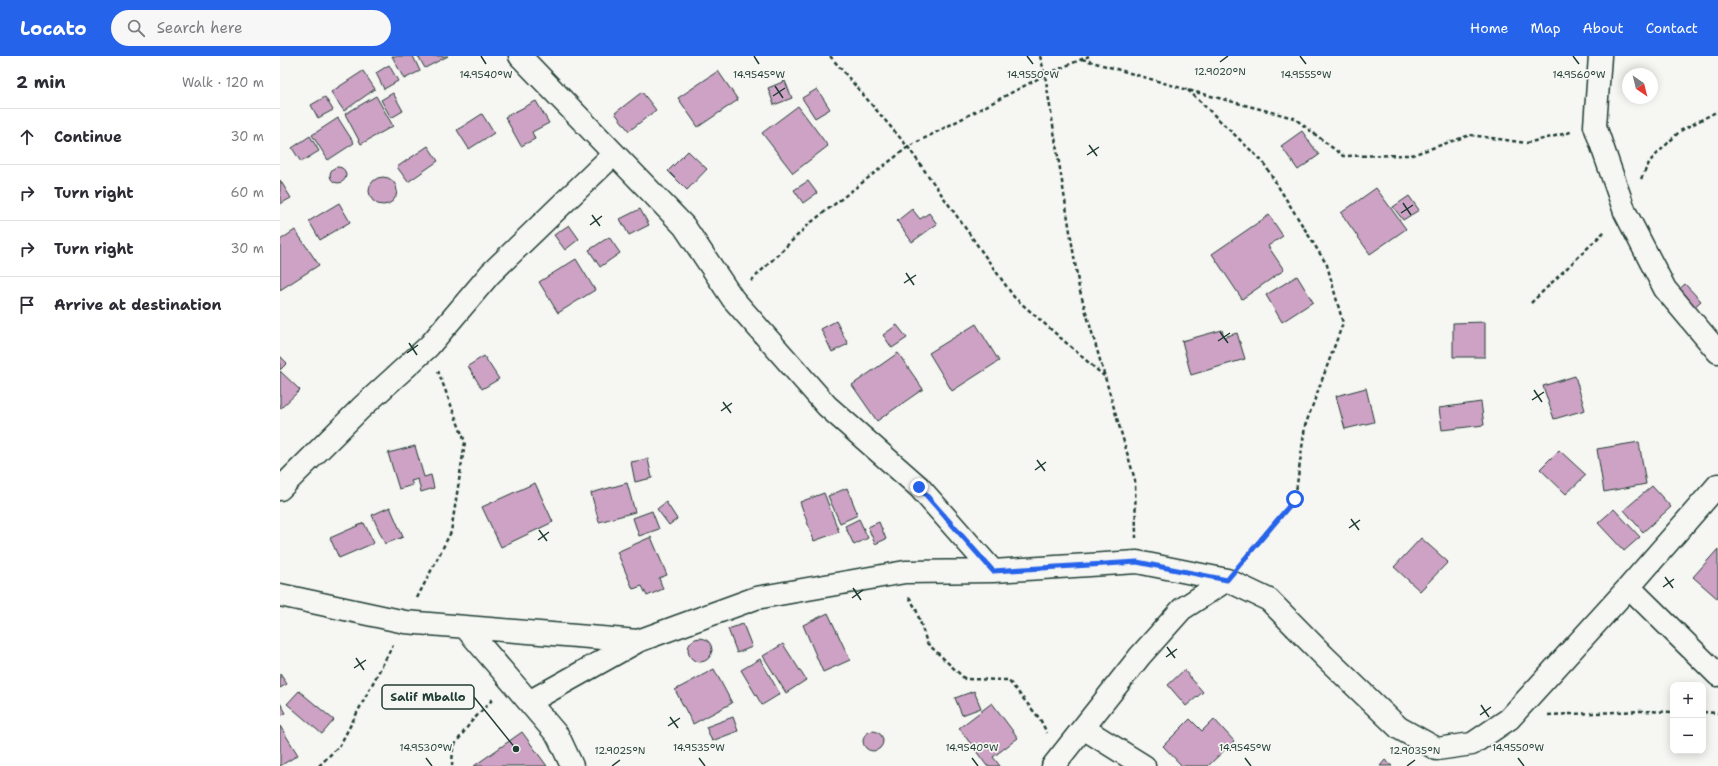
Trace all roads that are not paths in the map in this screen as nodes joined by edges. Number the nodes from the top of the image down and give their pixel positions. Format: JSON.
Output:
{"nodes":[{"id":1,"x":520,"y":56,"type":"edge"},
{"id":2,"x":1600,"y":56,"type":"edge"},
{"id":3,"x":614,"y":154,"type":"junction"},
{"id":4,"x":1718,"y":352,"type":"edge"},
{"id":5,"x":1718,"y":485,"type":"edge"},
{"id":6,"x":280,"y":489,"type":"edge"},
{"id":7,"x":993,"y":571,"type":"junction"},
{"id":8,"x":1227,"y":580,"type":"junction"},
{"id":9,"x":1629,"y":587,"type":"junction"},
{"id":10,"x":280,"y":595,"type":"edge"},
{"id":11,"x":465,"y":627,"type":"junction"},
{"id":12,"x":638,"y":641,"type":"junction"},
{"id":13,"x":1718,"y":675,"type":"edge"},
{"id":14,"x":529,"y":702,"type":"junction"},
{"id":15,"x":1083,"y":728,"type":"junction"},
{"id":16,"x":572,"y":766,"type":"edge"},
{"id":17,"x":1053,"y":766,"type":"edge"},
{"id":18,"x":1144,"y":766,"type":"edge"}],
"edges":[{"from":1,"to":3,"type":"street"},
{"from":2,"to":4,"type":"street"},
{"from":3,"to":6,"type":"street"},
{"from":3,"to":7,"type":"street"},
{"from":5,"to":9,"type":"street"},
{"from":7,"to":8,"type":"street"},
{"from":7,"to":12,"type":"street"},
{"from":8,"to":9,"type":"street"},
{"from":8,"to":15,"type":"street"},
{"from":9,"to":13,"type":"street"},
{"from":10,"to":11,"type":"street"},
{"from":11,"to":12,"type":"street"},
{"from":11,"to":14,"type":"street"},
{"from":12,"to":14,"type":"street"},
{"from":14,"to":16,"type":"street"},
{"from":15,"to":17,"type":"street"},
{"from":15,"to":18,"type":"street"}]}
